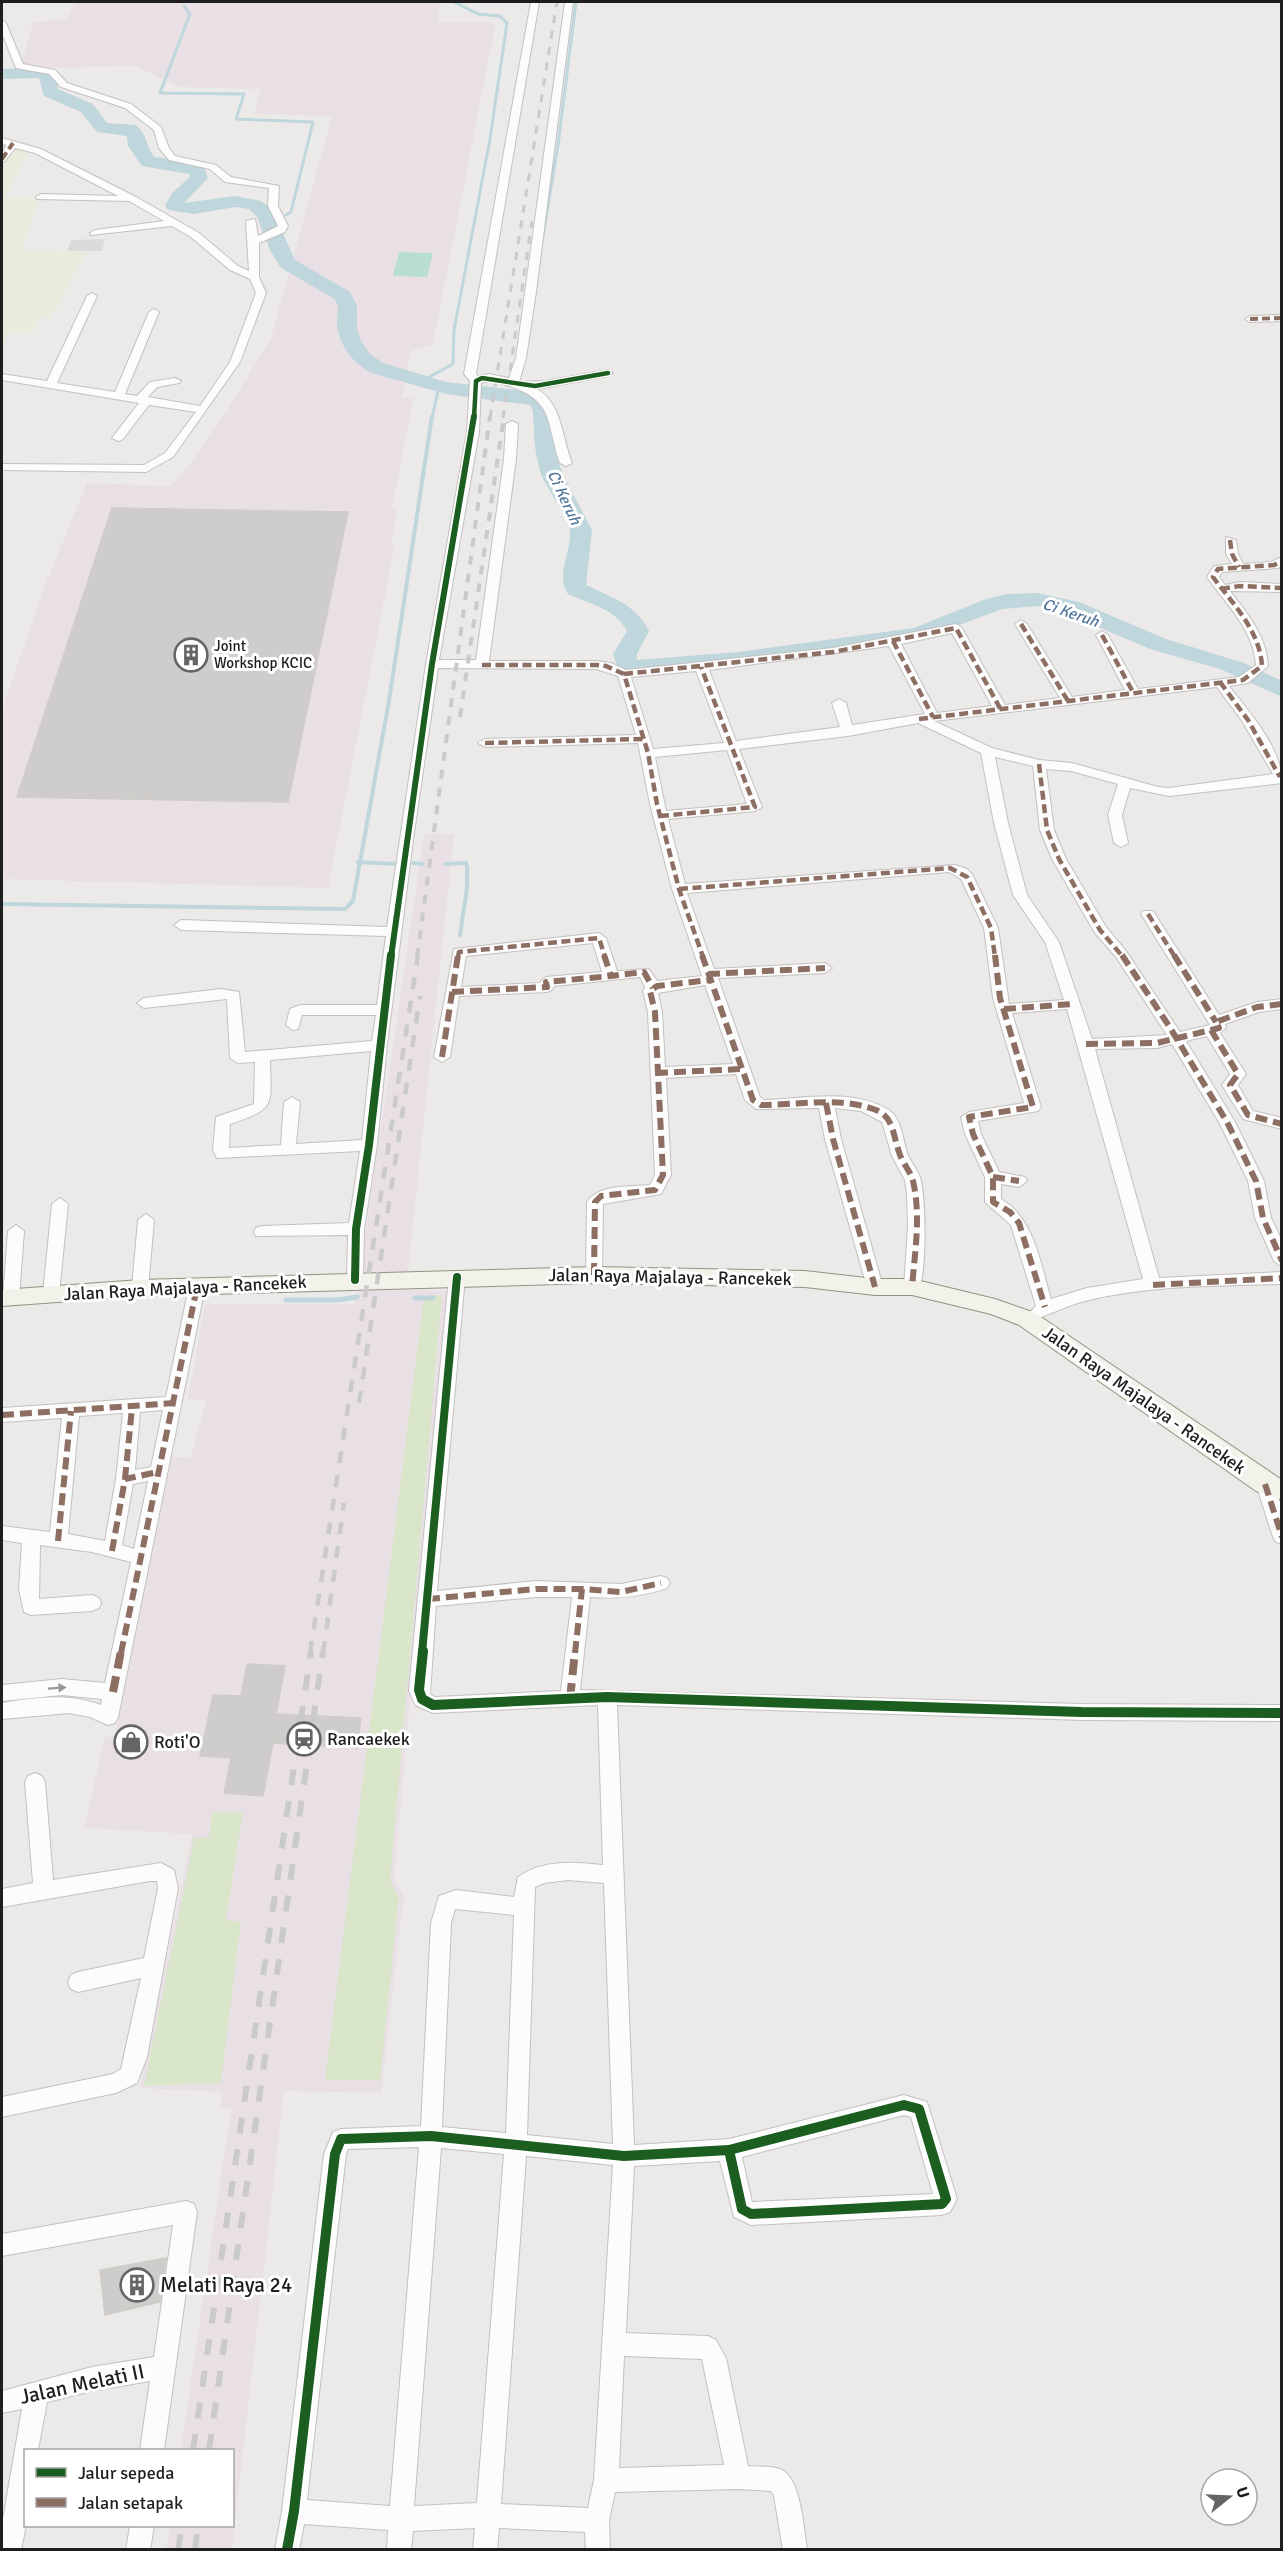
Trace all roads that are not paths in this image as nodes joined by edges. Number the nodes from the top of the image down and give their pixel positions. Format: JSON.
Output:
{"nodes":[{"id":1,"x":535,"y":2,"type":"edge"},
{"id":2,"x":569,"y":2,"type":"edge"},
{"id":3,"x":2,"y":23,"type":"edge"},
{"id":4,"x":9,"y":144,"type":"edge"},
{"id":5,"x":2,"y":159,"type":"edge"},
{"id":6,"x":41,"y":197,"type":"dead end"},
{"id":7,"x":132,"y":199,"type":"junction"},
{"id":8,"x":251,"y":221,"type":"dead end"},
{"id":9,"x":170,"y":224,"type":"junction"},
{"id":10,"x":95,"y":233,"type":"dead end"},
{"id":11,"x":254,"y":241,"type":"junction"},
{"id":12,"x":254,"y":277,"type":"junction"},
{"id":13,"x":92,"y":296,"type":"dead end"},
{"id":14,"x":154,"y":312,"type":"dead end"},
{"id":15,"x":1281,"y":318,"type":"edge"},
{"id":16,"x":1250,"y":319,"type":"dead end"},
{"id":17,"x":231,"y":342,"type":"dead end"},
{"id":18,"x":608,"y":373,"type":"dead end"},
{"id":19,"x":2,"y":377,"type":"edge"},
{"id":20,"x":175,"y":381,"type":"dead end"},
{"id":21,"x":51,"y":384,"type":"junction"},
{"id":22,"x":518,"y":384,"type":"junction"},
{"id":23,"x":476,"y":389,"type":"junction"},
{"id":24,"x":119,"y":395,"type":"junction"},
{"id":25,"x":144,"y":399,"type":"junction"},
{"id":26,"x":198,"y":409,"type":"junction"},
{"id":27,"x":512,"y":424,"type":"dead end"},
{"id":28,"x":118,"y":438,"type":"dead end"},
{"id":29,"x":566,"y":463,"type":"dead end"},
{"id":30,"x":2,"y":467,"type":"edge"},
{"id":31,"x":1230,"y":540,"type":"dead end"},
{"id":32,"x":1281,"y":561,"type":"edge"},
{"id":33,"x":1239,"y":567,"type":"junction"},
{"id":34,"x":1281,"y":588,"type":"edge"},
{"id":35,"x":1221,"y":589,"type":"junction"},
{"id":36,"x":1021,"y":624,"type":"dead end"},
{"id":37,"x":1102,"y":635,"type":"dead end"},
{"id":38,"x":893,"y":641,"type":"junction"},
{"id":39,"x":432,"y":664,"type":"junction"},
{"id":40,"x":482,"y":665,"type":"junction"},
{"id":41,"x":701,"y":667,"type":"junction"},
{"id":42,"x":624,"y":674,"type":"junction"},
{"id":43,"x":1220,"y":682,"type":"junction"},
{"id":44,"x":1134,"y":694,"type":"junction"},
{"id":45,"x":1068,"y":701,"type":"junction"},
{"id":46,"x":839,"y":703,"type":"dead end"},
{"id":47,"x":1001,"y":710,"type":"junction"},
{"id":48,"x":926,"y":718,"type":"junction"},
{"id":49,"x":848,"y":732,"type":"junction"},
{"id":50,"x":643,"y":739,"type":"junction"},
{"id":51,"x":485,"y":743,"type":"dead end"},
{"id":52,"x":729,"y":745,"type":"junction"},
{"id":53,"x":987,"y":751,"type":"junction"},
{"id":54,"x":648,"y":753,"type":"junction"},
{"id":55,"x":1039,"y":764,"type":"junction"},
{"id":56,"x":1281,"y":778,"type":"edge"},
{"id":57,"x":1125,"y":783,"type":"junction"},
{"id":58,"x":660,"y":816,"type":"junction"},
{"id":59,"x":1121,"y":843,"type":"dead end"},
{"id":60,"x":679,"y":889,"type":"junction"},
{"id":61,"x":1148,"y":914,"type":"dead end"},
{"id":62,"x":181,"y":925,"type":"dead end"},
{"id":63,"x":393,"y":932,"type":"junction"},
{"id":64,"x":825,"y":968,"type":"dead end"},
{"id":65,"x":611,"y":976,"type":"junction"},
{"id":66,"x":709,"y":977,"type":"junction"},
{"id":67,"x":653,"y":988,"type":"junction"},
{"id":68,"x":452,"y":992,"type":"junction"},
{"id":69,"x":144,"y":1003,"type":"dead end"},
{"id":70,"x":1073,"y":1004,"type":"junction"},
{"id":71,"x":1281,"y":1004,"type":"edge"},
{"id":72,"x":1004,"y":1009,"type":"junction"},
{"id":73,"x":383,"y":1010,"type":"junction"},
{"id":74,"x":293,"y":1025,"type":"dead end"},
{"id":75,"x":1213,"y":1026,"type":"junction"},
{"id":76,"x":1177,"y":1038,"type":"junction"},
{"id":77,"x":1086,"y":1044,"type":"junction"},
{"id":78,"x":379,"y":1045,"type":"junction"},
{"id":79,"x":262,"y":1057,"type":"junction"},
{"id":80,"x":442,"y":1057,"type":"dead end"},
{"id":81,"x":742,"y":1069,"type":"junction"},
{"id":82,"x":656,"y":1073,"type":"junction"},
{"id":83,"x":292,"y":1102,"type":"dead end"},
{"id":84,"x":826,"y":1103,"type":"junction"},
{"id":85,"x":1281,"y":1124,"type":"edge"},
{"id":86,"x":369,"y":1145,"type":"junction"},
{"id":87,"x":288,"y":1151,"type":"junction"},
{"id":88,"x":993,"y":1177,"type":"junction"},
{"id":89,"x":1019,"y":1181,"type":"dead end"},
{"id":90,"x":60,"y":1204,"type":"dead end"},
{"id":91,"x":146,"y":1220,"type":"dead end"},
{"id":92,"x":356,"y":1229,"type":"junction"},
{"id":93,"x":16,"y":1231,"type":"dead end"},
{"id":94,"x":262,"y":1232,"type":"dead end"},
{"id":95,"x":1281,"y":1259,"type":"edge"},
{"id":96,"x":594,"y":1275,"type":"junction"},
{"id":97,"x":456,"y":1277,"type":"junction"},
{"id":98,"x":1281,"y":1278,"type":"edge"},
{"id":99,"x":355,"y":1280,"type":"junction"},
{"id":100,"x":1153,"y":1285,"type":"junction"},
{"id":101,"x":197,"y":1287,"type":"junction"},
{"id":102,"x":875,"y":1287,"type":"junction"},
{"id":103,"x":912,"y":1287,"type":"junction"},
{"id":104,"x":140,"y":1288,"type":"junction"},
{"id":105,"x":51,"y":1294,"type":"junction"},
{"id":106,"x":6,"y":1298,"type":"edge"},
{"id":107,"x":1036,"y":1313,"type":"junction"},
{"id":108,"x":175,"y":1403,"type":"junction"},
{"id":109,"x":132,"y":1408,"type":"junction"},
{"id":110,"x":71,"y":1411,"type":"junction"},
{"id":111,"x":2,"y":1415,"type":"edge"},
{"id":112,"x":158,"y":1472,"type":"junction"},
{"id":113,"x":125,"y":1479,"type":"junction"},
{"id":114,"x":1273,"y":1487,"type":"edge"},
{"id":115,"x":2,"y":1533,"type":"edge"},
{"id":116,"x":31,"y":1536,"type":"junction"},
{"id":117,"x":1281,"y":1537,"type":"edge"},
{"id":118,"x":58,"y":1541,"type":"junction"},
{"id":119,"x":112,"y":1551,"type":"junction"},
{"id":120,"x":142,"y":1558,"type":"junction"},
{"id":121,"x":661,"y":1583,"type":"dead end"},
{"id":122,"x":582,"y":1589,"type":"junction"},
{"id":123,"x":428,"y":1599,"type":"junction"},
{"id":124,"x":92,"y":1604,"type":"dead end"},
{"id":125,"x":113,"y":1692,"type":"junction"},
{"id":126,"x":2,"y":1693,"type":"edge"},
{"id":127,"x":607,"y":1697,"type":"junction"},
{"id":128,"x":570,"y":1699,"type":"junction"},
{"id":129,"x":2,"y":1711,"type":"edge"},
{"id":130,"x":1281,"y":1713,"type":"edge"},
{"id":131,"x":35,"y":1782,"type":"dead end"},
{"id":132,"x":614,"y":1875,"type":"junction"},
{"id":133,"x":44,"y":1889,"type":"junction"},
{"id":134,"x":2,"y":1898,"type":"edge"},
{"id":135,"x":524,"y":1907,"type":"junction"},
{"id":136,"x":153,"y":1966,"type":"junction"},
{"id":137,"x":78,"y":1982,"type":"dead end"},
{"id":138,"x":2,"y":2107,"type":"edge"},
{"id":139,"x":431,"y":2136,"type":"junction"},
{"id":140,"x":516,"y":2146,"type":"junction"},
{"id":141,"x":729,"y":2150,"type":"junction"},
{"id":142,"x":624,"y":2156,"type":"junction"},
{"id":143,"x":2,"y":2245,"type":"edge"},
{"id":144,"x":612,"y":2344,"type":"junction"},
{"id":145,"x":163,"y":2367,"type":"junction"},
{"id":146,"x":37,"y":2392,"type":"junction"},
{"id":147,"x":2,"y":2402,"type":"edge"},
{"id":148,"x":26,"y":2449,"type":"edge"},
{"id":149,"x":152,"y":2449,"type":"edge"},
{"id":150,"x":24,"y":2467,"type":"edge"},
{"id":151,"x":738,"y":2477,"type":"junction"},
{"id":152,"x":606,"y":2480,"type":"junction"},
{"id":153,"x":294,"y":2511,"type":"junction"},
{"id":154,"x":487,"y":2515,"type":"junction"},
{"id":155,"x":402,"y":2519,"type":"junction"},
{"id":156,"x":597,"y":2522,"type":"junction"},
{"id":157,"x":142,"y":2527,"type":"edge"},
{"id":158,"x":9,"y":2550,"type":"edge"},
{"id":159,"x":138,"y":2550,"type":"edge"},
{"id":160,"x":286,"y":2550,"type":"edge"},
{"id":161,"x":399,"y":2550,"type":"edge"},
{"id":162,"x":485,"y":2550,"type":"edge"},
{"id":163,"x":598,"y":2550,"type":"edge"},
{"id":164,"x":795,"y":2550,"type":"edge"}],
"edges":[{"from":1,"to":23,"type":"street"},
{"from":2,"to":22,"type":"street"},
{"from":3,"to":11,"type":"street"},
{"from":4,"to":5,"type":"street"},
{"from":4,"to":7,"type":"street"},
{"from":6,"to":7,"type":"street"},
{"from":7,"to":9,"type":"street"},
{"from":8,"to":11,"type":"street"},
{"from":9,"to":10,"type":"street"},
{"from":9,"to":12,"type":"street"},
{"from":11,"to":12,"type":"street"},
{"from":12,"to":26,"type":"street"},
{"from":13,"to":21,"type":"street"},
{"from":14,"to":24,"type":"street"},
{"from":15,"to":16,"type":"street"},
{"from":17,"to":26,"type":"street"},
{"from":18,"to":22,"type":"street"},
{"from":19,"to":21,"type":"street"},
{"from":20,"to":25,"type":"street"},
{"from":21,"to":24,"type":"street"},
{"from":22,"to":23,"type":"street"},
{"from":22,"to":29,"type":"street"},
{"from":23,"to":39,"type":"street"},
{"from":24,"to":25,"type":"street"},
{"from":25,"to":26,"type":"street"},
{"from":25,"to":28,"type":"street"},
{"from":26,"to":30,"type":"street"},
{"from":27,"to":40,"type":"street"},
{"from":31,"to":33,"type":"street"},
{"from":32,"to":33,"type":"street"},
{"from":33,"to":35,"type":"street"},
{"from":34,"to":35,"type":"street"},
{"from":35,"to":43,"type":"street"},
{"from":36,"to":45,"type":"street"},
{"from":37,"to":44,"type":"street"},
{"from":38,"to":41,"type":"street"},
{"from":38,"to":47,"type":"street"},
{"from":38,"to":48,"type":"street"},
{"from":39,"to":40,"type":"street"},
{"from":39,"to":63,"type":"street"},
{"from":40,"to":42,"type":"street"},
{"from":41,"to":42,"type":"street"},
{"from":41,"to":52,"type":"street"},
{"from":42,"to":50,"type":"street"},
{"from":43,"to":44,"type":"street"},
{"from":43,"to":56,"type":"street"},
{"from":44,"to":45,"type":"street"},
{"from":45,"to":47,"type":"street"},
{"from":46,"to":49,"type":"street"},
{"from":47,"to":48,"type":"street"},
{"from":48,"to":49,"type":"street"},
{"from":48,"to":53,"type":"street"},
{"from":49,"to":52,"type":"street"},
{"from":50,"to":51,"type":"street"},
{"from":50,"to":54,"type":"street"},
{"from":52,"to":54,"type":"street"},
{"from":52,"to":58,"type":"street"},
{"from":53,"to":55,"type":"street"},
{"from":53,"to":70,"type":"street"},
{"from":54,"to":58,"type":"street"},
{"from":55,"to":57,"type":"street"},
{"from":55,"to":76,"type":"street"},
{"from":56,"to":57,"type":"street"},
{"from":57,"to":59,"type":"street"},
{"from":58,"to":60,"type":"street"},
{"from":60,"to":66,"type":"street"},
{"from":60,"to":72,"type":"street"},
{"from":61,"to":75,"type":"street"},
{"from":62,"to":63,"type":"street"},
{"from":63,"to":73,"type":"street"},
{"from":64,"to":66,"type":"street"},
{"from":65,"to":67,"type":"street"},
{"from":65,"to":68,"type":"street"},
{"from":65,"to":68,"type":"street"},
{"from":66,"to":67,"type":"street"},
{"from":66,"to":81,"type":"street"},
{"from":67,"to":82,"type":"street"},
{"from":68,"to":80,"type":"street"},
{"from":69,"to":79,"type":"street"},
{"from":70,"to":72,"type":"street"},
{"from":70,"to":77,"type":"street"},
{"from":71,"to":75,"type":"street"},
{"from":72,"to":88,"type":"street"},
{"from":73,"to":74,"type":"street"},
{"from":73,"to":78,"type":"street"},
{"from":75,"to":76,"type":"street"},
{"from":75,"to":85,"type":"street"},
{"from":76,"to":77,"type":"street"},
{"from":76,"to":95,"type":"street"},
{"from":77,"to":100,"type":"street"},
{"from":78,"to":79,"type":"street"},
{"from":78,"to":86,"type":"street"},
{"from":79,"to":87,"type":"street"},
{"from":81,"to":82,"type":"street"},
{"from":81,"to":84,"type":"street"},
{"from":82,"to":96,"type":"street"},
{"from":83,"to":87,"type":"street"},
{"from":84,"to":102,"type":"street"},
{"from":84,"to":103,"type":"street"},
{"from":86,"to":87,"type":"street"},
{"from":86,"to":92,"type":"street"},
{"from":88,"to":89,"type":"street"},
{"from":88,"to":107,"type":"street"},
{"from":90,"to":105,"type":"street"},
{"from":91,"to":104,"type":"street"},
{"from":92,"to":94,"type":"street"},
{"from":92,"to":99,"type":"street"},
{"from":93,"to":106,"type":"street"},
{"from":96,"to":97,"type":"main road","name":"Jalan Raya Majalaya - Rancekek"},
{"from":96,"to":102,"type":"main road","name":"Jalan Raya Majalaya - Rancekek"},
{"from":97,"to":99,"type":"main road","name":"Jalan Raya Majalaya - Rancekek"},
{"from":97,"to":123,"type":"street"},
{"from":98,"to":100,"type":"street"},
{"from":99,"to":101,"type":"main road","name":"Jalan Raya Majalaya - Rancekek"},
{"from":100,"to":107,"type":"street"},
{"from":101,"to":104,"type":"main road","name":"Jalan Raya Majalaya - Rancekek"},
{"from":101,"to":108,"type":"street"},
{"from":102,"to":103,"type":"main road","name":"Jalan Raya Majalaya - Rancekek"},
{"from":103,"to":107,"type":"main road","name":"Jalan Raya Majalaya - Rancekek"},
{"from":104,"to":105,"type":"main road","name":"Jalan Raya Majalaya - Rancekek"},
{"from":105,"to":106,"type":"main road","name":"Jalan Raya Majalaya - Rancekek"},
{"from":107,"to":114,"type":"main road","name":"Jalan Raya Majalaya - Rancekek"},
{"from":108,"to":109,"type":"street"},
{"from":108,"to":112,"type":"street"},
{"from":109,"to":110,"type":"street"},
{"from":109,"to":113,"type":"street"},
{"from":110,"to":111,"type":"street"},
{"from":110,"to":118,"type":"street"},
{"from":112,"to":113,"type":"street"},
{"from":112,"to":120,"type":"street"},
{"from":113,"to":119,"type":"street"},
{"from":114,"to":117,"type":"street"},
{"from":115,"to":116,"type":"street"},
{"from":116,"to":118,"type":"street"},
{"from":116,"to":124,"type":"street"},
{"from":118,"to":119,"type":"street"},
{"from":119,"to":120,"type":"street"},
{"from":120,"to":125,"type":"street"},
{"from":121,"to":122,"type":"street"},
{"from":122,"to":123,"type":"street"},
{"from":122,"to":128,"type":"street"},
{"from":123,"to":128,"type":"street"},
{"from":126,"to":125,"type":"street","one_way":true},
{"from":125,"to":129,"type":"street"},
{"from":127,"to":128,"type":"street"},
{"from":127,"to":130,"type":"street"},
{"from":127,"to":132,"type":"street"},
{"from":131,"to":133,"type":"street"},
{"from":132,"to":135,"type":"street"},
{"from":132,"to":142,"type":"street"},
{"from":133,"to":134,"type":"street"},
{"from":133,"to":136,"type":"street"},
{"from":135,"to":139,"type":"street"},
{"from":135,"to":140,"type":"street"},
{"from":136,"to":137,"type":"street"},
{"from":136,"to":138,"type":"street"},
{"from":139,"to":140,"type":"street"},
{"from":139,"to":153,"type":"street"},
{"from":139,"to":155,"type":"street"},
{"from":140,"to":142,"type":"street"},
{"from":140,"to":154,"type":"street"},
{"from":141,"to":141,"type":"street"},
{"from":141,"to":142,"type":"street"},
{"from":142,"to":144,"type":"street"},
{"from":143,"to":145,"type":"street"},
{"from":144,"to":151,"type":"street"},
{"from":144,"to":152,"type":"street"},
{"from":145,"to":146,"type":"street","name":"Jalan Melati II"},
{"from":145,"to":149,"type":"street"},
{"from":146,"to":147,"type":"street","name":"Jalan Melati II"},
{"from":146,"to":148,"type":"street"},
{"from":150,"to":158,"type":"street"},
{"from":151,"to":152,"type":"street"},
{"from":151,"to":164,"type":"street"},
{"from":152,"to":156,"type":"street"},
{"from":153,"to":155,"type":"street"},
{"from":153,"to":160,"type":"street"},
{"from":154,"to":155,"type":"street"},
{"from":154,"to":156,"type":"street"},
{"from":154,"to":162,"type":"street"},
{"from":155,"to":161,"type":"street"},
{"from":156,"to":163,"type":"street"},
{"from":157,"to":159,"type":"street"}]}
